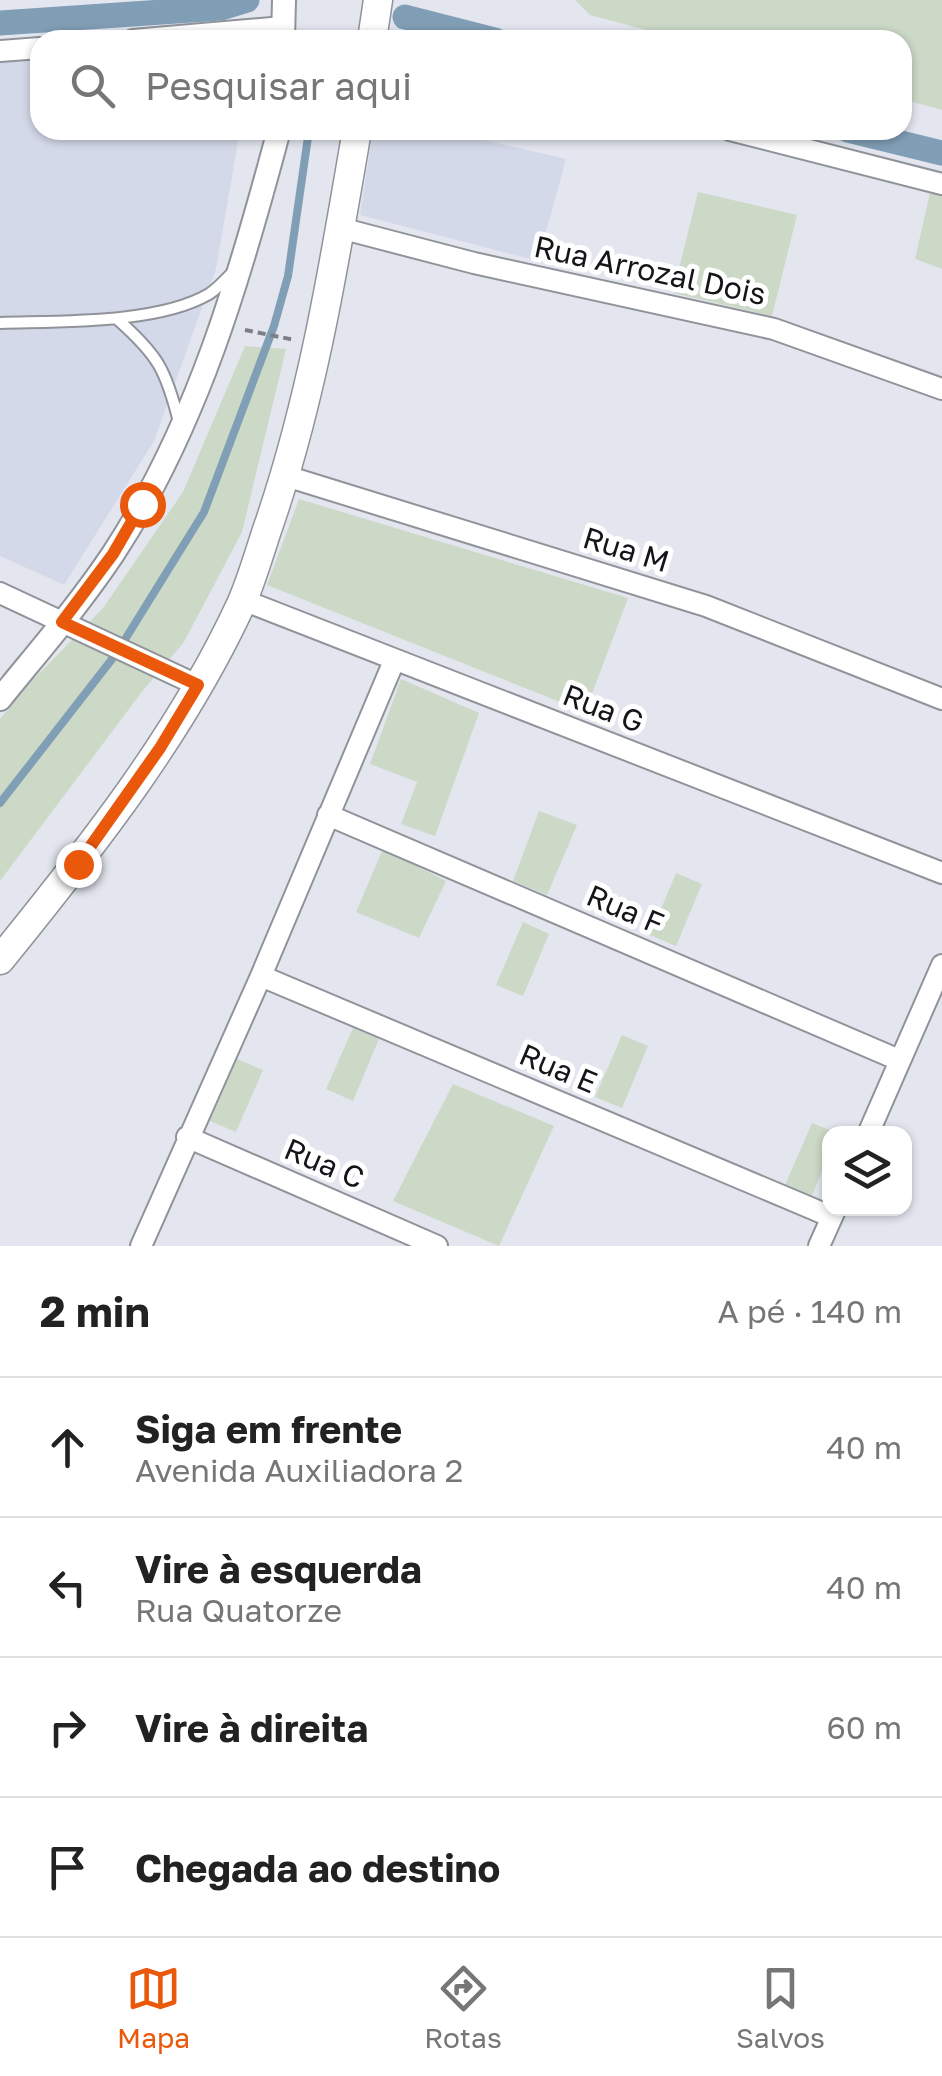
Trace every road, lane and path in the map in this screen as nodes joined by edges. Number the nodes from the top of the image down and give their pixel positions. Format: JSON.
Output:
{"nodes":[{"id":1,"x":284,"y":0,"type":"edge"},
{"id":2,"x":378,"y":0,"type":"edge"},
{"id":3,"x":283,"y":30,"type":"edge"},
{"id":4,"x":374,"y":30,"type":"edge"},
{"id":5,"x":30,"y":49,"type":"edge"},
{"id":6,"x":0,"y":51,"type":"edge"},
{"id":7,"x":276,"y":140,"type":"edge"},
{"id":8,"x":354,"y":140,"type":"edge"},
{"id":9,"x":769,"y":140,"type":"edge"},
{"id":10,"x":942,"y":184,"type":"edge"},
{"id":11,"x":340,"y":228,"type":"junction"},
{"id":12,"x":244,"y":264,"type":"junction"},
{"id":13,"x":117,"y":319,"type":"junction"},
{"id":14,"x":0,"y":324,"type":"edge"},
{"id":15,"x":240,"y":329,"type":"dead end"},
{"id":16,"x":290,"y":339,"type":"dead end"},
{"id":17,"x":942,"y":389,"type":"edge"},
{"id":18,"x":181,"y":432,"type":"junction"},
{"id":19,"x":286,"y":476,"type":"junction"},
{"id":20,"x":0,"y":593,"type":"edge"},
{"id":21,"x":243,"y":600,"type":"junction"},
{"id":22,"x":62,"y":622,"type":"junction"},
{"id":23,"x":394,"y":661,"type":"junction"},
{"id":24,"x":198,"y":685,"type":"junction"},
{"id":25,"x":0,"y":699,"type":"edge"},
{"id":26,"x":942,"y":699,"type":"edge"},
{"id":27,"x":328,"y":815,"type":"junction"},
{"id":28,"x":942,"y":873,"type":"edge"},
{"id":29,"x":0,"y":960,"type":"edge"},
{"id":30,"x":942,"y":966,"type":"edge"},
{"id":31,"x":261,"y":976,"type":"junction"},
{"id":32,"x":899,"y":1060,"type":"junction"},
{"id":33,"x":871,"y":1126,"type":"edge"},
{"id":34,"x":187,"y":1137,"type":"junction"},
{"id":35,"x":822,"y":1208,"type":"edge"},
{"id":36,"x":833,"y":1216,"type":"edge"},
{"id":37,"x":141,"y":1246,"type":"edge"},
{"id":38,"x":437,"y":1246,"type":"edge"},
{"id":39,"x":819,"y":1246,"type":"edge"}],
"edges":[{"from":1,"to":3,"type":"street"},
{"from":2,"to":4,"type":"main road"},
{"from":5,"to":6,"type":"street"},
{"from":7,"to":12,"type":"street"},
{"from":8,"to":11,"type":"main road"},
{"from":9,"to":10,"type":"street"},
{"from":11,"to":17,"type":"street","name":"Rua Arrozal Dois"},
{"from":11,"to":19,"type":"main road"},
{"from":12,"to":13,"type":"lane"},
{"from":12,"to":18,"type":"street"},
{"from":13,"to":14,"type":"lane"},
{"from":13,"to":18,"type":"lane"},
{"from":15,"to":16,"type":"path"},
{"from":18,"to":22,"type":"street"},
{"from":19,"to":21,"type":"main road"},
{"from":19,"to":26,"type":"street","name":"Rua M"},
{"from":20,"to":22,"type":"street"},
{"from":21,"to":23,"type":"street","name":"Rua G"},
{"from":21,"to":24,"type":"main road"},
{"from":22,"to":24,"type":"street"},
{"from":22,"to":25,"type":"street"},
{"from":23,"to":27,"type":"street"},
{"from":23,"to":28,"type":"street","name":"Rua G"},
{"from":24,"to":29,"type":"main road"},
{"from":27,"to":31,"type":"street"},
{"from":27,"to":32,"type":"street","name":"Rua F"},
{"from":30,"to":32,"type":"street"},
{"from":31,"to":34,"type":"street"},
{"from":31,"to":35,"type":"street","name":"Rua E"},
{"from":32,"to":33,"type":"street"},
{"from":34,"to":37,"type":"street"},
{"from":34,"to":38,"type":"street","name":"Rua C"},
{"from":36,"to":39,"type":"street"}]}
